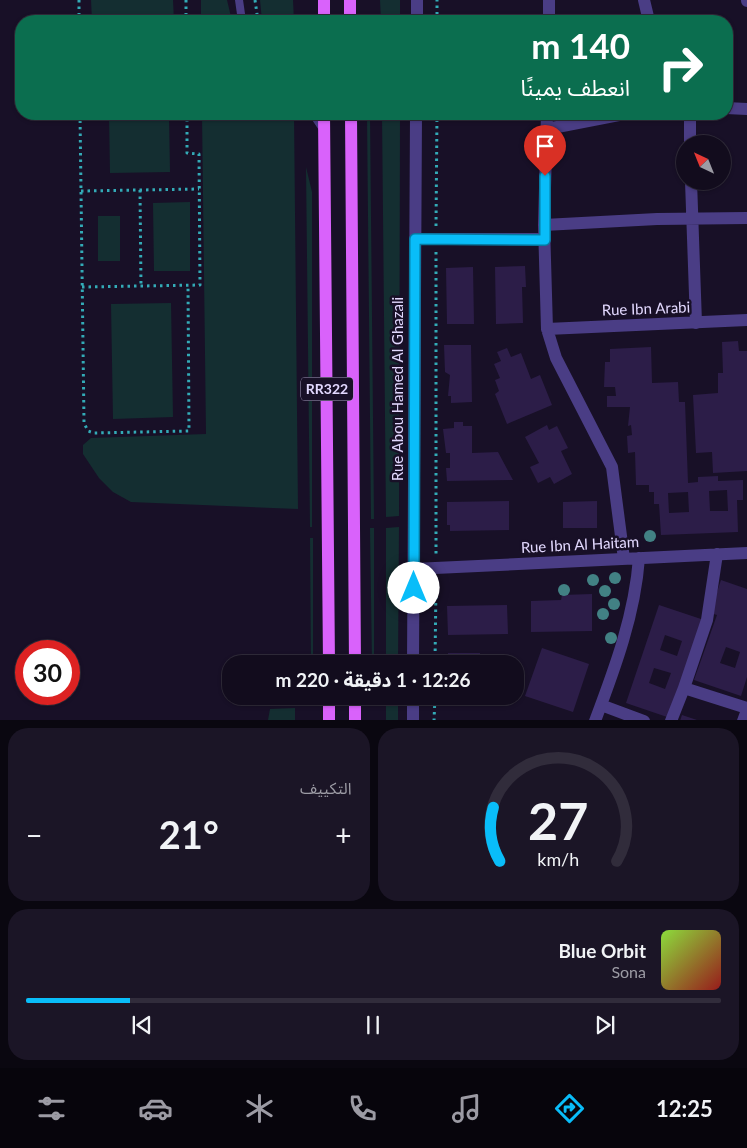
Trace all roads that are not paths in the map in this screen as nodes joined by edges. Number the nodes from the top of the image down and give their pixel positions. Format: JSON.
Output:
{"nodes":[{"id":1,"x":239,"y":0,"type":"edge"},
{"id":2,"x":324,"y":0,"type":"edge"},
{"id":3,"x":350,"y":0,"type":"edge"},
{"id":4,"x":417,"y":0,"type":"edge"},
{"id":5,"x":549,"y":0,"type":"edge"},
{"id":6,"x":644,"y":0,"type":"edge"},
{"id":7,"x":241,"y":15,"type":"edge"},
{"id":8,"x":324,"y":15,"type":"edge"},
{"id":9,"x":350,"y":15,"type":"edge"},
{"id":10,"x":417,"y":15,"type":"edge"},
{"id":11,"x":549,"y":15,"type":"edge"},
{"id":12,"x":648,"y":15,"type":"edge"},
{"id":13,"x":733,"y":108,"type":"edge"},
{"id":14,"x":747,"y":109,"type":"edge"},
{"id":15,"x":317,"y":120,"type":"edge"},
{"id":16,"x":324,"y":120,"type":"edge"},
{"id":17,"x":351,"y":120,"type":"edge"},
{"id":18,"x":416,"y":120,"type":"edge"},
{"id":19,"x":547,"y":120,"type":"edge"},
{"id":20,"x":591,"y":120,"type":"edge"},
{"id":21,"x":690,"y":120,"type":"edge"},
{"id":22,"x":546,"y":128,"type":"junction"},
{"id":23,"x":324,"y":131,"type":"junction"},
{"id":24,"x":690,"y":135,"type":"edge"},
{"id":25,"x":691,"y":190,"type":"edge"},
{"id":26,"x":747,"y":218,"type":"edge"},
{"id":27,"x":693,"y":219,"type":"junction"},
{"id":28,"x":544,"y":225,"type":"junction"},
{"id":29,"x":415,"y":239,"type":"junction"},
{"id":30,"x":545,"y":240,"type":"junction"},
{"id":31,"x":747,"y":320,"type":"edge"},
{"id":32,"x":696,"y":323,"type":"junction"},
{"id":33,"x":547,"y":329,"type":"junction"},
{"id":34,"x":747,"y":553,"type":"edge"},
{"id":35,"x":717,"y":554,"type":"junction"},
{"id":36,"x":639,"y":558,"type":"junction"},
{"id":37,"x":624,"y":559,"type":"junction"},
{"id":38,"x":414,"y":569,"type":"junction"},
{"id":39,"x":329,"y":655,"type":"edge"},
{"id":40,"x":355,"y":655,"type":"edge"},
{"id":41,"x":413,"y":655,"type":"edge"},
{"id":42,"x":684,"y":688,"type":"junction"},
{"id":43,"x":329,"y":705,"type":"edge"},
{"id":44,"x":355,"y":705,"type":"edge"},
{"id":45,"x":413,"y":705,"type":"edge"},
{"id":46,"x":600,"y":706,"type":"junction"},
{"id":47,"x":747,"y":709,"type":"edge"},
{"id":48,"x":329,"y":720,"type":"edge"},
{"id":49,"x":355,"y":720,"type":"edge"},
{"id":50,"x":413,"y":720,"type":"edge"},
{"id":51,"x":595,"y":720,"type":"edge"},
{"id":52,"x":644,"y":720,"type":"edge"},
{"id":53,"x":671,"y":720,"type":"edge"},
{"id":54,"x":743,"y":720,"type":"edge"}],
"edges":[{"from":1,"to":7,"type":"lane"},
{"from":2,"to":8,"type":"main road"},
{"from":3,"to":9,"type":"main road"},
{"from":4,"to":10,"type":"street"},
{"from":5,"to":11,"type":"street"},
{"from":6,"to":12,"type":"street"},
{"from":13,"to":14,"type":"street"},
{"from":15,"to":23,"type":"lane"},
{"from":16,"to":23,"type":"main road","number":"RR322"},
{"from":17,"to":40,"type":"main road","number":"RR322"},
{"from":18,"to":29,"type":"street","name":"Rue Abou Hamed Al Ghazali"},
{"from":19,"to":22,"type":"street"},
{"from":20,"to":22,"type":"street"},
{"from":21,"to":24,"type":"street"},
{"from":22,"to":28,"type":"street"},
{"from":23,"to":39,"type":"main road","number":"RR322"},
{"from":25,"to":27,"type":"street"},
{"from":26,"to":27,"type":"street"},
{"from":27,"to":28,"type":"street"},
{"from":27,"to":32,"type":"street"},
{"from":28,"to":30,"type":"street"},
{"from":29,"to":30,"type":"street"},
{"from":29,"to":38,"type":"street","name":"Rue Abou Hamed Al Ghazali"},
{"from":30,"to":33,"type":"street"},
{"from":31,"to":32,"type":"street","name":"Rue Ibn Arabi"},
{"from":32,"to":33,"type":"street","name":"Rue Ibn Arabi"},
{"from":33,"to":37,"type":"street"},
{"from":34,"to":35,"type":"street","name":"Rue Ibn Al Haitam"},
{"from":35,"to":36,"type":"street","name":"Rue Ibn Al Haitam"},
{"from":35,"to":42,"type":"street"},
{"from":36,"to":37,"type":"street","name":"Rue Ibn Al Haitam"},
{"from":36,"to":46,"type":"street"},
{"from":37,"to":38,"type":"street","name":"Rue Ibn Al Haitam"},
{"from":38,"to":41,"type":"street","name":"Rue Abou Hamed Al Ghazali"},
{"from":42,"to":47,"type":"street"},
{"from":42,"to":53,"type":"street"},
{"from":43,"to":48,"type":"main road"},
{"from":44,"to":49,"type":"main road"},
{"from":45,"to":50,"type":"street"},
{"from":46,"to":51,"type":"street"},
{"from":46,"to":52,"type":"street"},
{"from":47,"to":54,"type":"street"}]}
